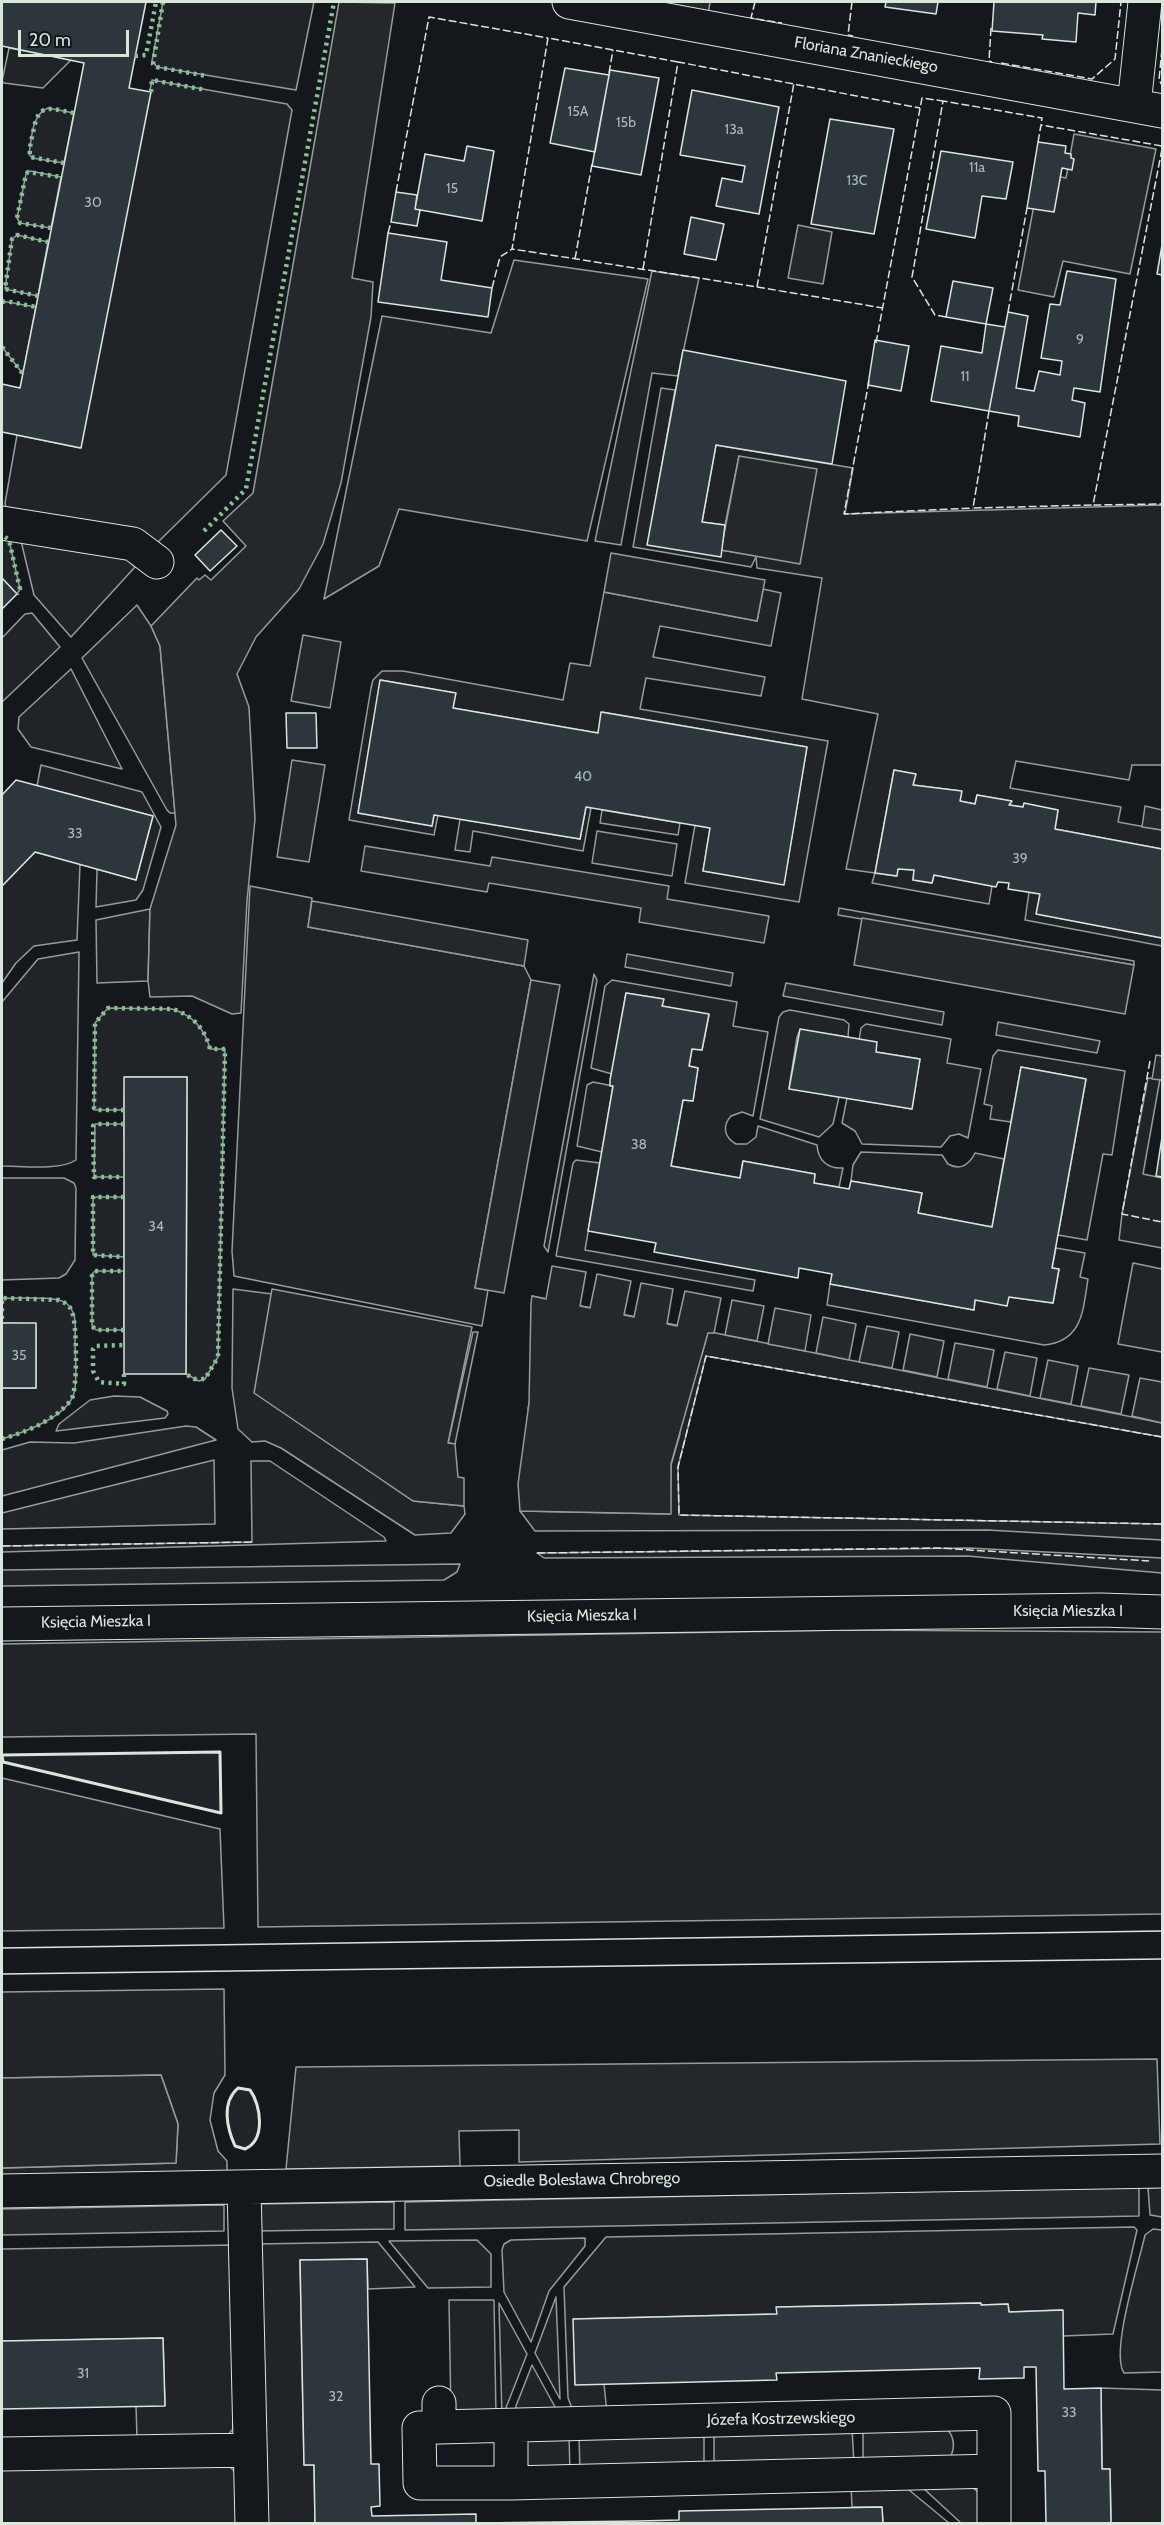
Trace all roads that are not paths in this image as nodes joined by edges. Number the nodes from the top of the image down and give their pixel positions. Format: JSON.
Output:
{"nodes":[{"id":1,"x":569,"y":2,"type":"edge"},
{"id":2,"x":1145,"y":2,"type":"edge"},
{"id":3,"x":1148,"y":108,"type":"edge"},
{"id":4,"x":2,"y":523,"type":"edge"},
{"id":5,"x":157,"y":562,"type":"dead end"},
{"id":6,"x":1162,"y":1612,"type":"edge"},
{"id":7,"x":2,"y":1624,"type":"edge"},
{"id":8,"x":1162,"y":2171,"type":"edge"},
{"id":9,"x":244,"y":2187,"type":"junction"},
{"id":10,"x":2,"y":2191,"type":"edge"},
{"id":11,"x":511,"y":2426,"type":"junction"},
{"id":12,"x":250,"y":2450,"type":"junction"},
{"id":13,"x":2,"y":2454,"type":"edge"},
{"id":14,"x":994,"y":2471,"type":"junction"},
{"id":15,"x":511,"y":2483,"type":"junction"},
{"id":16,"x":252,"y":2523,"type":"edge"},
{"id":17,"x":994,"y":2523,"type":"edge"}],
"edges":[{"from":1,"to":3,"type":"street","name":"Floriana Znanieckiego"},
{"from":2,"to":3,"type":"street"},
{"from":4,"to":5,"type":"street"},
{"from":6,"to":7,"type":"street","name":"Księcia Mieszka I"},
{"from":8,"to":9,"type":"street","name":"Osiedle Bolesława Chrobrego"},
{"from":9,"to":10,"type":"street","name":"Osiedle Bolesława Chrobrego"},
{"from":9,"to":12,"type":"street"},
{"from":11,"to":14,"type":"street","name":"Józefa Kostrzewskiego"},
{"from":11,"to":15,"type":"street"},
{"from":11,"to":15,"type":"street","name":"Józefa Kostrzewskiego"},
{"from":12,"to":13,"type":"street"},
{"from":12,"to":16,"type":"street"},
{"from":14,"to":15,"type":"street","name":"Józefa Kostrzewskiego"},
{"from":14,"to":17,"type":"street","name":"Józefa Kostrzewskiego"}]}
